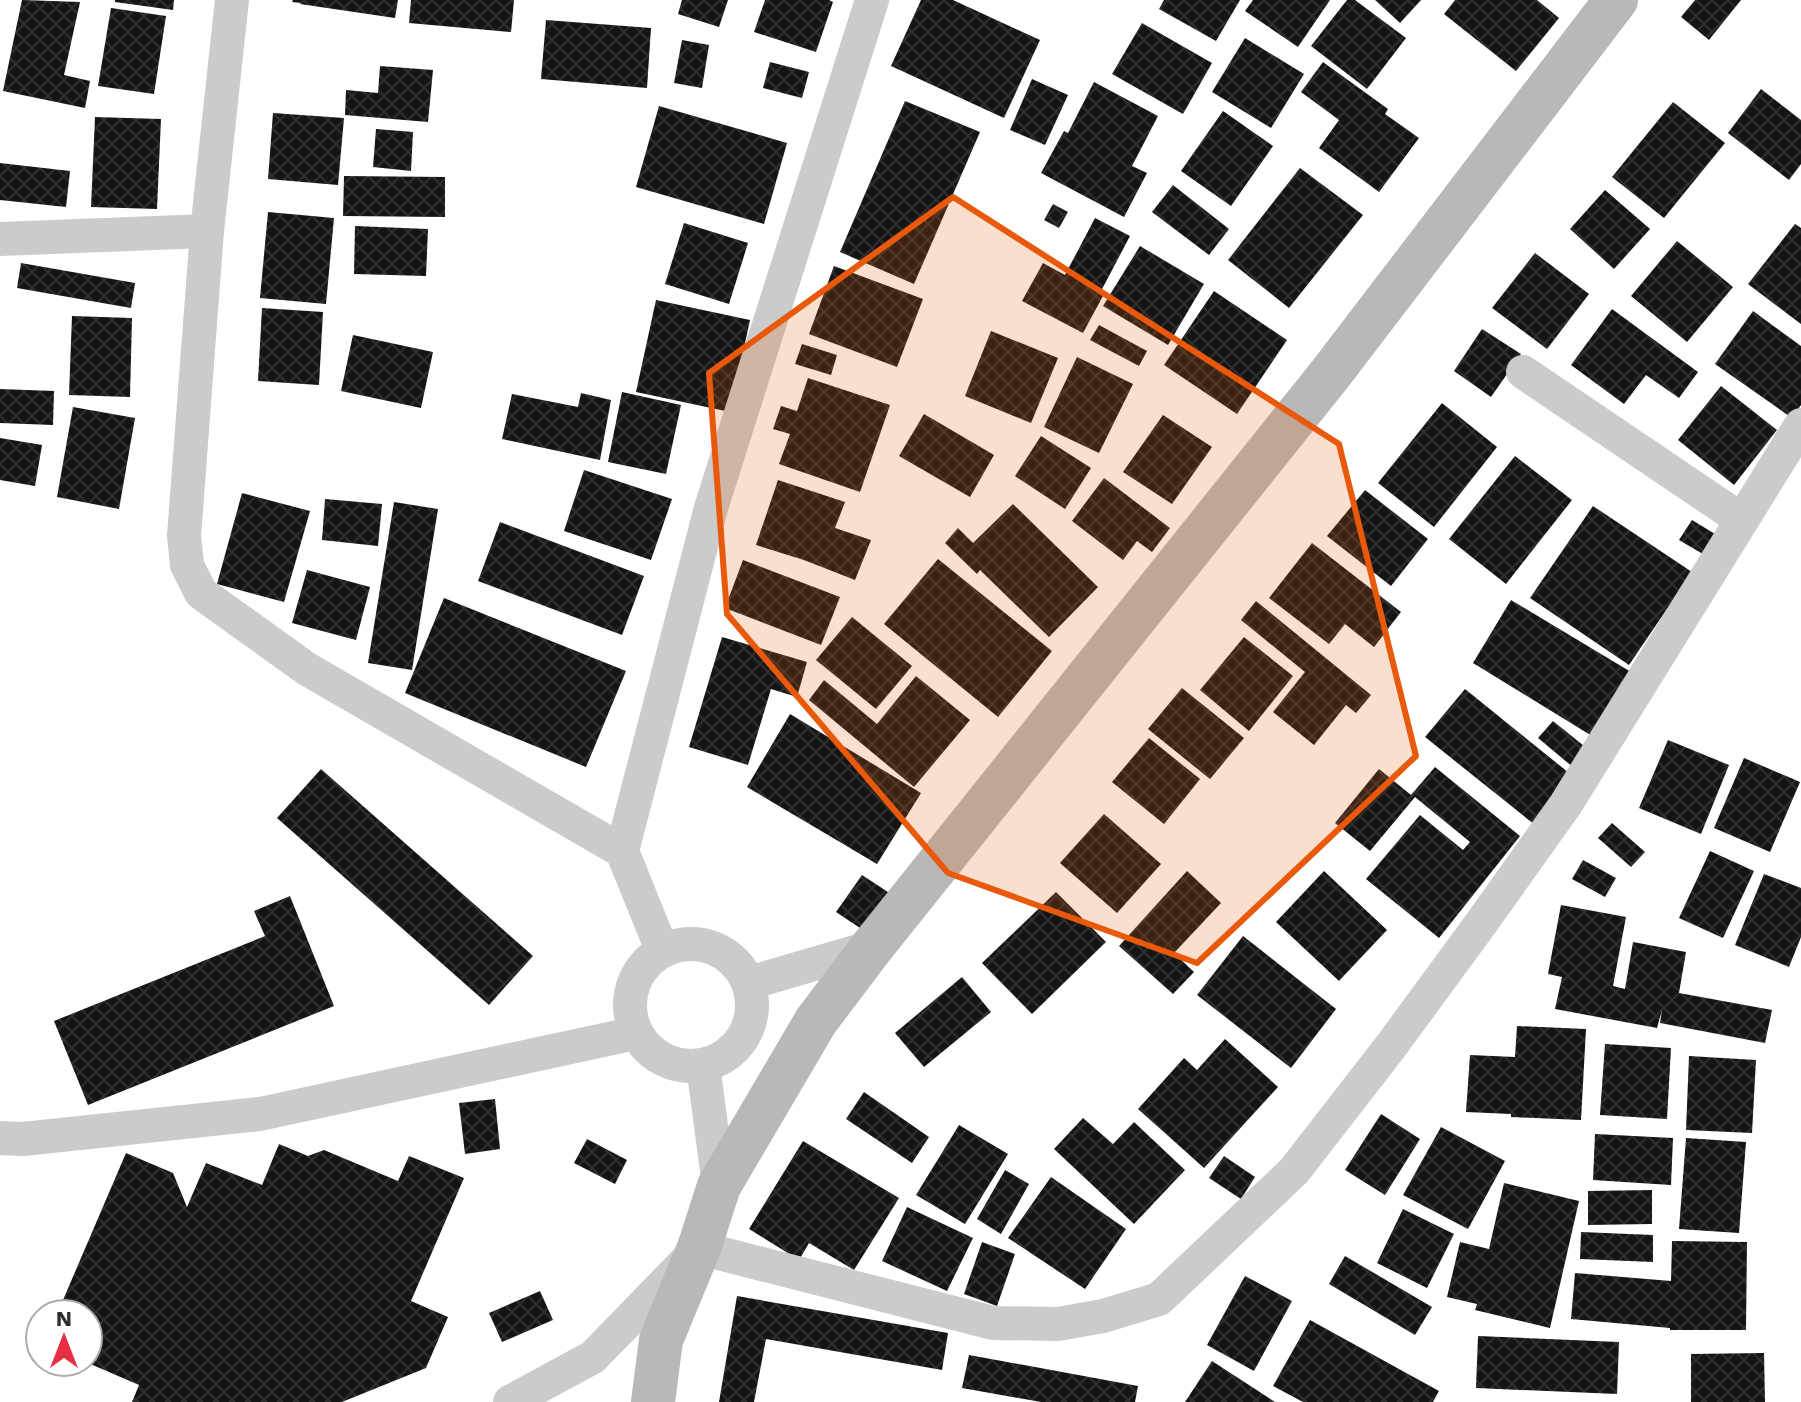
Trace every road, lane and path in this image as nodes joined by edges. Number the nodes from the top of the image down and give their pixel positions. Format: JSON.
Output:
{"nodes":[{"id":1,"x":232,"y":0,"type":"edge"},
{"id":2,"x":872,"y":0,"type":"edge"},
{"id":3,"x":1616,"y":0,"type":"edge"},
{"id":4,"x":207,"y":231,"type":"junction"},
{"id":5,"x":0,"y":239,"type":"edge"},
{"id":6,"x":1523,"y":372,"type":"dead end"},
{"id":7,"x":1801,"y":425,"type":"edge"},
{"id":8,"x":1742,"y":520,"type":"junction"},
{"id":9,"x":622,"y":851,"type":"junction"},
{"id":10,"x":872,"y":947,"type":"junction"},
{"id":11,"x":662,"y":950,"type":"junction"},
{"id":12,"x":749,"y":983,"type":"junction"},
{"id":13,"x":636,"y":1033,"type":"junction"},
{"id":14,"x":703,"y":1065,"type":"junction"},
{"id":15,"x":0,"y":1138,"type":"edge"},
{"id":16,"x":719,"y":1186,"type":"junction"},
{"id":17,"x":699,"y":1248,"type":"junction"},
{"id":18,"x":510,"y":1402,"type":"edge"},
{"id":19,"x":653,"y":1402,"type":"edge"}],
"edges":[{"from":1,"to":4,"type":"street"},
{"from":2,"to":9,"type":"street"},
{"from":3,"to":10,"type":"street"},
{"from":4,"to":5,"type":"street"},
{"from":4,"to":9,"type":"street"},
{"from":6,"to":8,"type":"street"},
{"from":7,"to":8,"type":"street"},
{"from":8,"to":17,"type":"street"},
{"from":9,"to":11,"type":"street"},
{"from":10,"to":12,"type":"street"},
{"from":10,"to":16,"type":"street"},
{"from":11,"to":12,"type":"street"},
{"from":11,"to":13,"type":"street"},
{"from":12,"to":14,"type":"street"},
{"from":13,"to":14,"type":"street"},
{"from":13,"to":15,"type":"street"},
{"from":14,"to":16,"type":"street"},
{"from":16,"to":17,"type":"street"},
{"from":17,"to":18,"type":"street"},
{"from":17,"to":19,"type":"street"}]}
